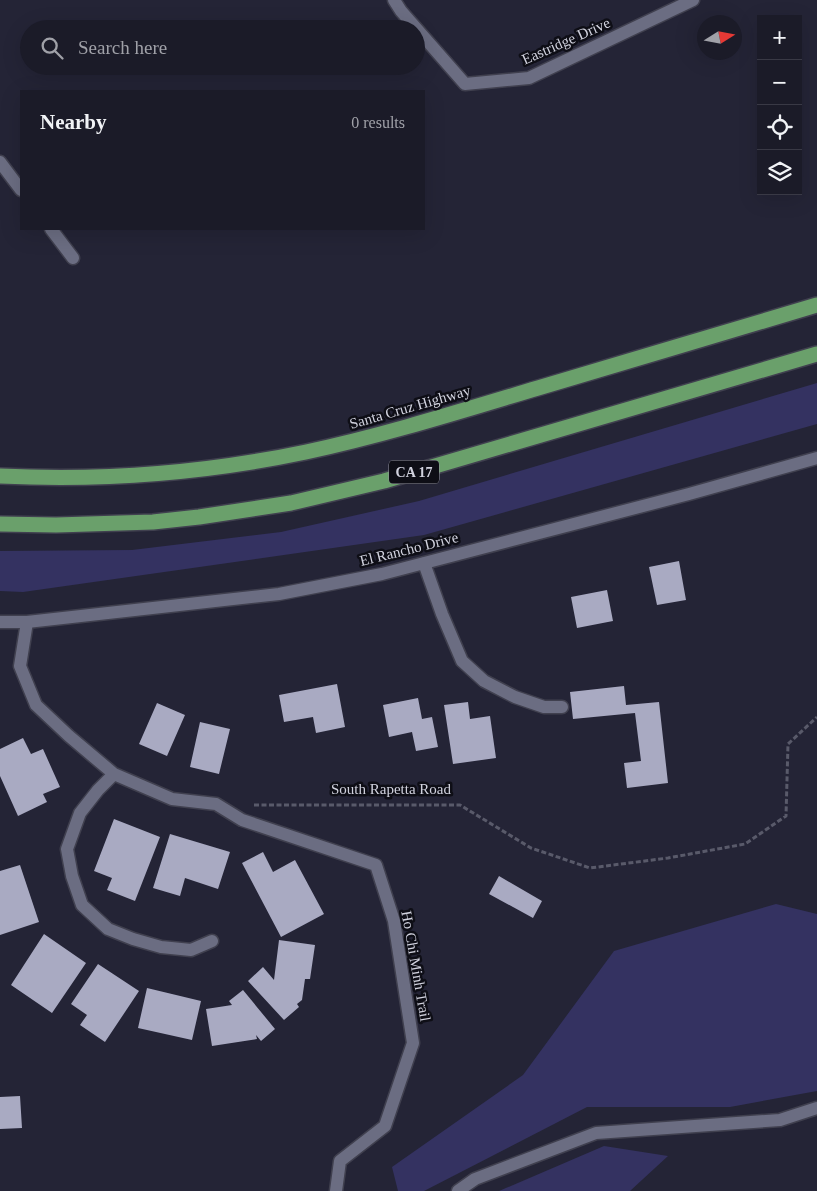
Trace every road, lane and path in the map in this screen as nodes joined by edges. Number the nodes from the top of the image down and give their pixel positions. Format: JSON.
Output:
{"nodes":[{"id":1,"x":394,"y":0,"type":"edge"},
{"id":2,"x":693,"y":0,"type":"edge"},
{"id":3,"x":409,"y":20,"type":"edge"},
{"id":4,"x":425,"y":38,"type":"edge"},
{"id":5,"x":0,"y":162,"type":"edge"},
{"id":6,"x":20,"y":189,"type":"edge"},
{"id":7,"x":51,"y":230,"type":"edge"},
{"id":8,"x":73,"y":258,"type":"dead end"},
{"id":9,"x":817,"y":305,"type":"edge"},
{"id":10,"x":817,"y":354,"type":"edge"},
{"id":11,"x":817,"y":458,"type":"edge"},
{"id":12,"x":5,"y":475,"type":"edge"},
{"id":13,"x":0,"y":524,"type":"edge"},
{"id":14,"x":424,"y":563,"type":"junction"},
{"id":15,"x":0,"y":622,"type":"edge"},
{"id":16,"x":26,"y":622,"type":"junction"},
{"id":17,"x":562,"y":707,"type":"dead end"},
{"id":18,"x":817,"y":716,"type":"edge"},
{"id":19,"x":114,"y":774,"type":"junction"},
{"id":20,"x":216,"y":804,"type":"junction"},
{"id":21,"x":212,"y":941,"type":"dead end"},
{"id":22,"x":817,"y":1108,"type":"edge"},
{"id":23,"x":336,"y":1191,"type":"edge"},
{"id":24,"x":458,"y":1191,"type":"edge"}],
"edges":[{"from":1,"to":3,"type":"street","name":"Eastridge Drive"},
{"from":2,"to":4,"type":"street","name":"Eastridge Drive"},
{"from":5,"to":6,"type":"street"},
{"from":7,"to":8,"type":"street"},
{"from":9,"to":12,"type":"highway","name":"Santa Cruz Highway"},
{"from":10,"to":13,"type":"highway","number":"CA 17"},
{"from":11,"to":14,"type":"street","name":"El Rancho Drive"},
{"from":14,"to":16,"type":"street","name":"El Rancho Drive"},
{"from":14,"to":17,"type":"street"},
{"from":15,"to":16,"type":"street","name":"El Rancho Drive"},
{"from":16,"to":19,"type":"street"},
{"from":18,"to":20,"type":"path","name":"South Rapetta Road"},
{"from":19,"to":20,"type":"street"},
{"from":19,"to":21,"type":"street"},
{"from":20,"to":23,"type":"street","name":"Ho Chi Minh Trail"},
{"from":22,"to":24,"type":"street"}]}
